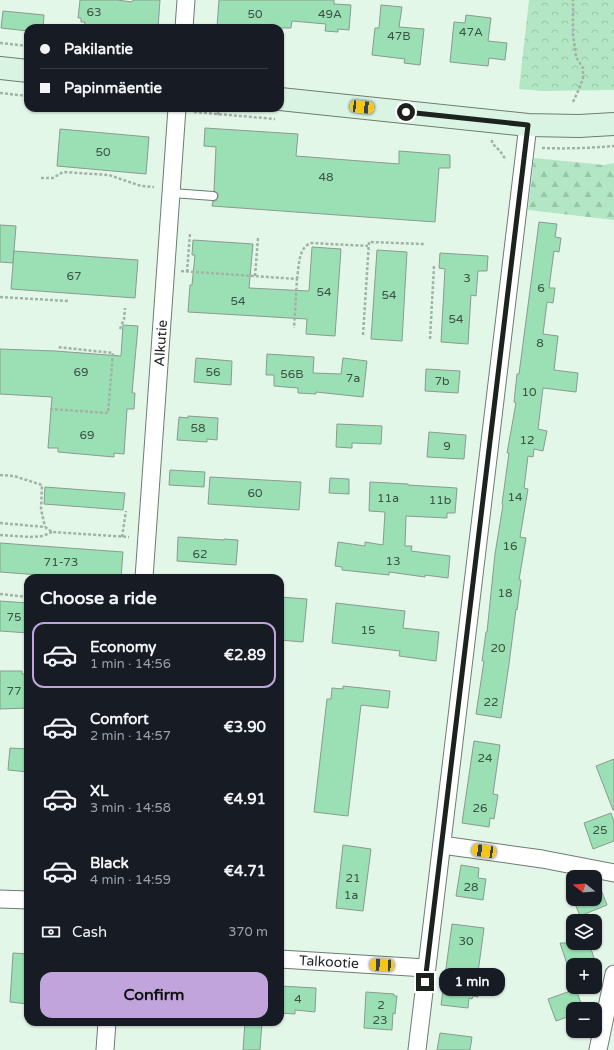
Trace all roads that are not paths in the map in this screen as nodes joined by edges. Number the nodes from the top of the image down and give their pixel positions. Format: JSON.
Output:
{"nodes":[{"id":1,"x":186,"y":0,"type":"edge"},
{"id":2,"x":184,"y":24,"type":"edge"},
{"id":3,"x":0,"y":68,"type":"edge"},
{"id":4,"x":24,"y":71,"type":"edge"},
{"id":5,"x":284,"y":99,"type":"edge"},
{"id":6,"x":177,"y":112,"type":"edge"},
{"id":7,"x":614,"y":124,"type":"edge"},
{"id":8,"x":528,"y":125,"type":"junction"},
{"id":9,"x":172,"y":191,"type":"junction"},
{"id":10,"x":213,"y":196,"type":"dead end"},
{"id":11,"x":144,"y":574,"type":"edge"},
{"id":12,"x":442,"y":844,"type":"junction"},
{"id":13,"x":614,"y":873,"type":"edge"},
{"id":14,"x":0,"y":899,"type":"edge"},
{"id":15,"x":24,"y":900,"type":"edge"},
{"id":16,"x":284,"y":959,"type":"edge"},
{"id":17,"x":426,"y":968,"type":"junction"},
{"id":18,"x":614,"y":974,"type":"edge"},
{"id":19,"x":107,"y":1026,"type":"edge"},
{"id":20,"x":105,"y":1050,"type":"edge"},
{"id":21,"x":417,"y":1050,"type":"edge"},
{"id":22,"x":598,"y":1050,"type":"edge"}],
"edges":[{"from":1,"to":2,"type":"street"},
{"from":3,"to":4,"type":"main road"},
{"from":5,"to":8,"type":"main road"},
{"from":6,"to":9,"type":"street","name":"Alkutie"},
{"from":7,"to":8,"type":"main road"},
{"from":8,"to":12,"type":"street"},
{"from":9,"to":10,"type":"lane"},
{"from":9,"to":11,"type":"street","name":"Alkutie"},
{"from":12,"to":13,"type":"street"},
{"from":12,"to":17,"type":"street"},
{"from":14,"to":15,"type":"street"},
{"from":16,"to":17,"type":"street","name":"Talkootie"},
{"from":17,"to":21,"type":"street"},
{"from":18,"to":22,"type":"street"},
{"from":19,"to":20,"type":"street"}]}
